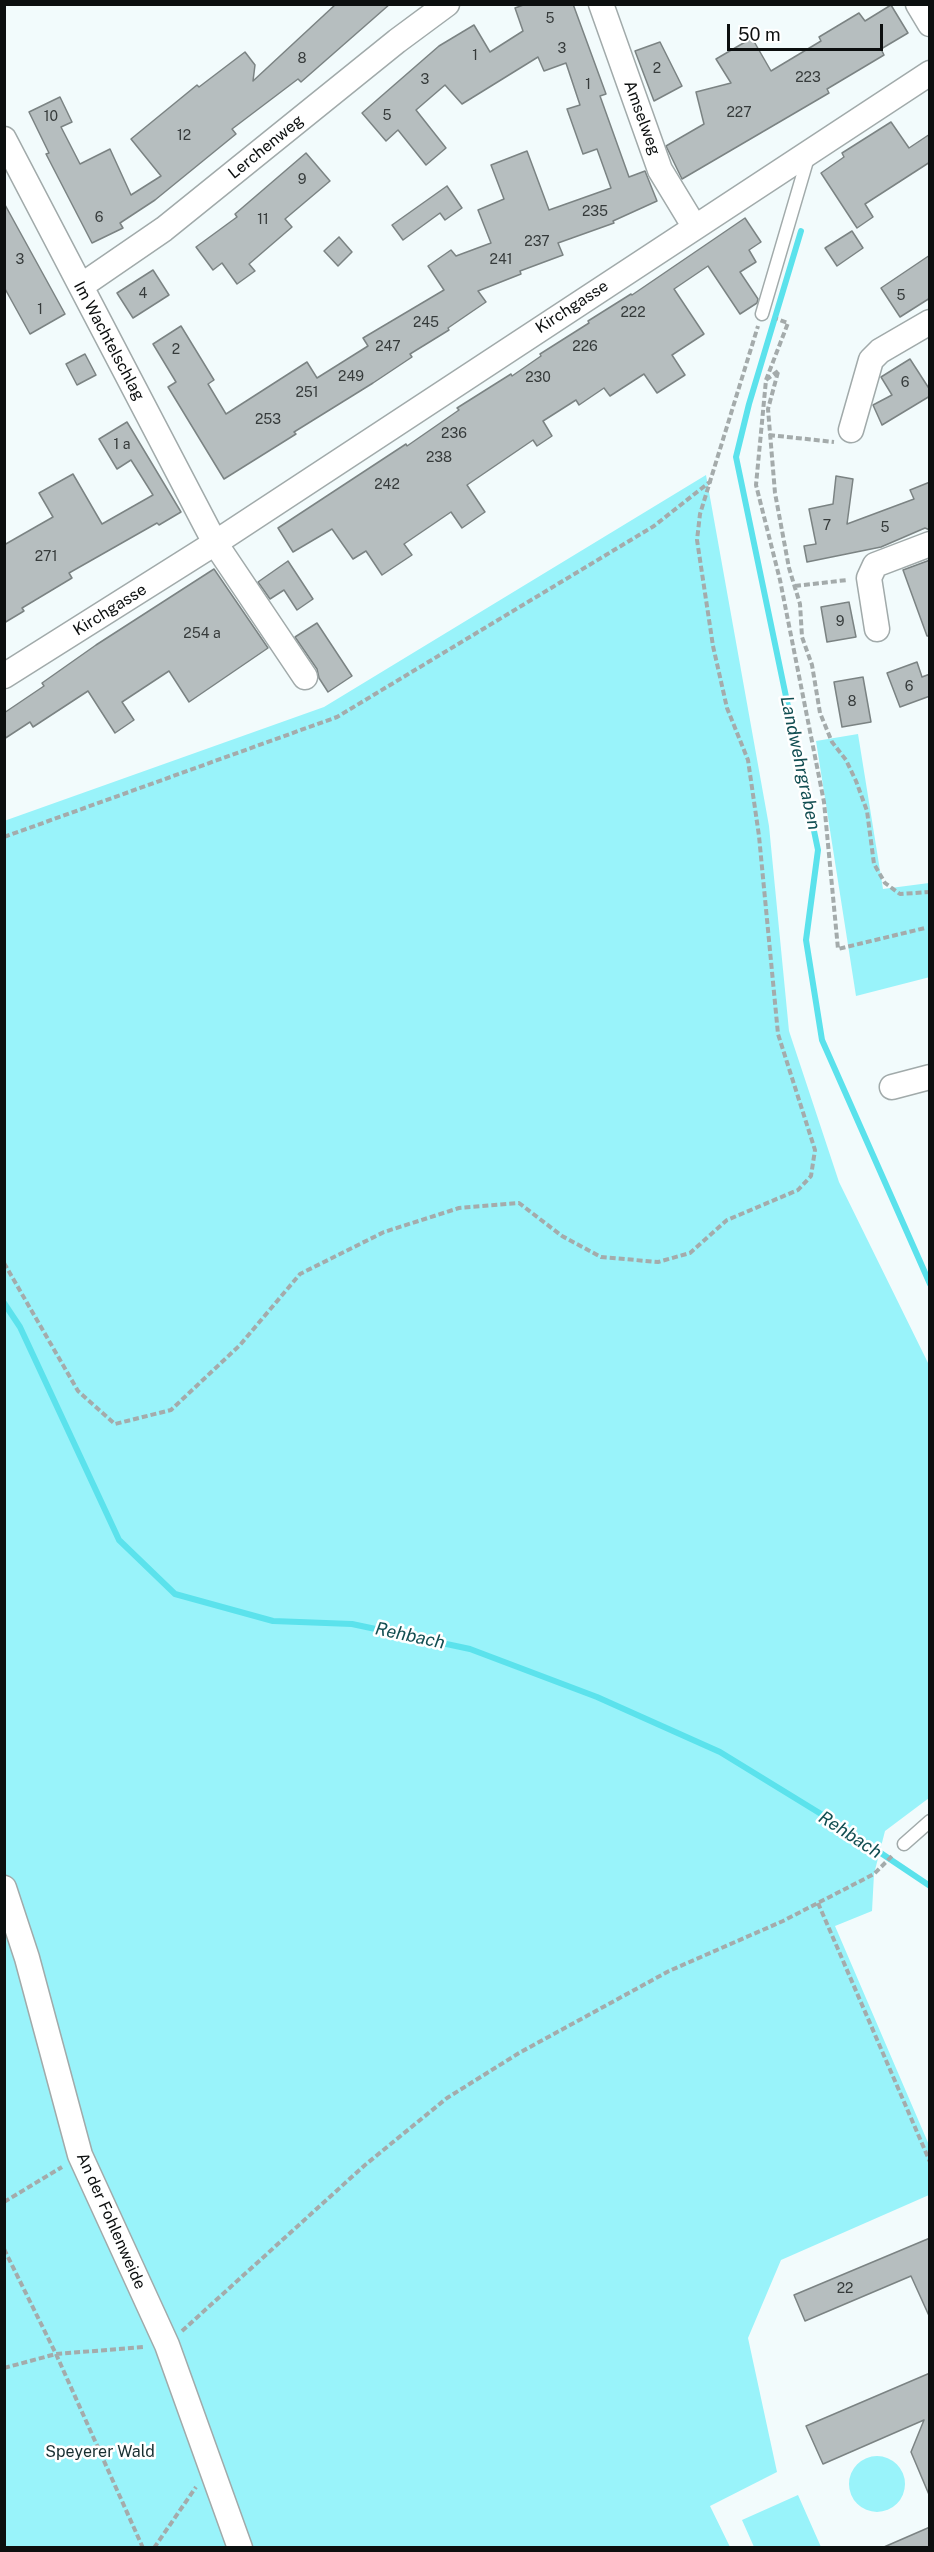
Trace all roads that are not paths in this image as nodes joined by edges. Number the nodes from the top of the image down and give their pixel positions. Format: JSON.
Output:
{"nodes":[{"id":1,"x":447,"y":4,"type":"edge"},
{"id":2,"x":601,"y":4,"type":"edge"},
{"id":3,"x":918,"y":4,"type":"edge"},
{"id":4,"x":930,"y":24,"type":"edge"},
{"id":5,"x":930,"y":73,"type":"edge"},
{"id":6,"x":4,"y":139,"type":"edge"},
{"id":7,"x":810,"y":150,"type":"junction"},
{"id":8,"x":694,"y":226,"type":"junction"},
{"id":9,"x":81,"y":286,"type":"junction"},
{"id":10,"x":762,"y":314,"type":"road end"},
{"id":11,"x":930,"y":322,"type":"edge"},
{"id":12,"x":851,"y":430,"type":"road end"},
{"id":13,"x":215,"y":543,"type":"junction"},
{"id":14,"x":930,"y":544,"type":"edge"},
{"id":15,"x":877,"y":629,"type":"dead end"},
{"id":16,"x":4,"y":676,"type":"edge"},
{"id":17,"x":305,"y":677,"type":"dead end"},
{"id":18,"x":930,"y":1077,"type":"edge"},
{"id":19,"x":892,"y":1087,"type":"dead end"},
{"id":20,"x":930,"y":1821,"type":"edge"},
{"id":21,"x":904,"y":1844,"type":"road end"},
{"id":22,"x":4,"y":1888,"type":"edge"},
{"id":23,"x":240,"y":2547,"type":"edge"}],
"edges":[{"from":1,"to":9,"type":"street","name":"Lerchenweg"},
{"from":2,"to":8,"type":"street","name":"Amselweg"},
{"from":3,"to":4,"type":"street"},
{"from":5,"to":7,"type":"street","name":"Kirchgasse"},
{"from":6,"to":9,"type":"street","name":"Im Wachtelschlag"},
{"from":7,"to":8,"type":"street","name":"Kirchgasse"},
{"from":7,"to":10,"type":"lane"},
{"from":8,"to":13,"type":"street","name":"Kirchgasse"},
{"from":9,"to":13,"type":"street","name":"Im Wachtelschlag"},
{"from":11,"to":12,"type":"street"},
{"from":13,"to":16,"type":"street","name":"Kirchgasse"},
{"from":13,"to":17,"type":"street"},
{"from":14,"to":15,"type":"street"},
{"from":18,"to":19,"type":"street"},
{"from":20,"to":21,"type":"lane"},
{"from":22,"to":23,"type":"street","name":"An der Fohlenweide"}]}
